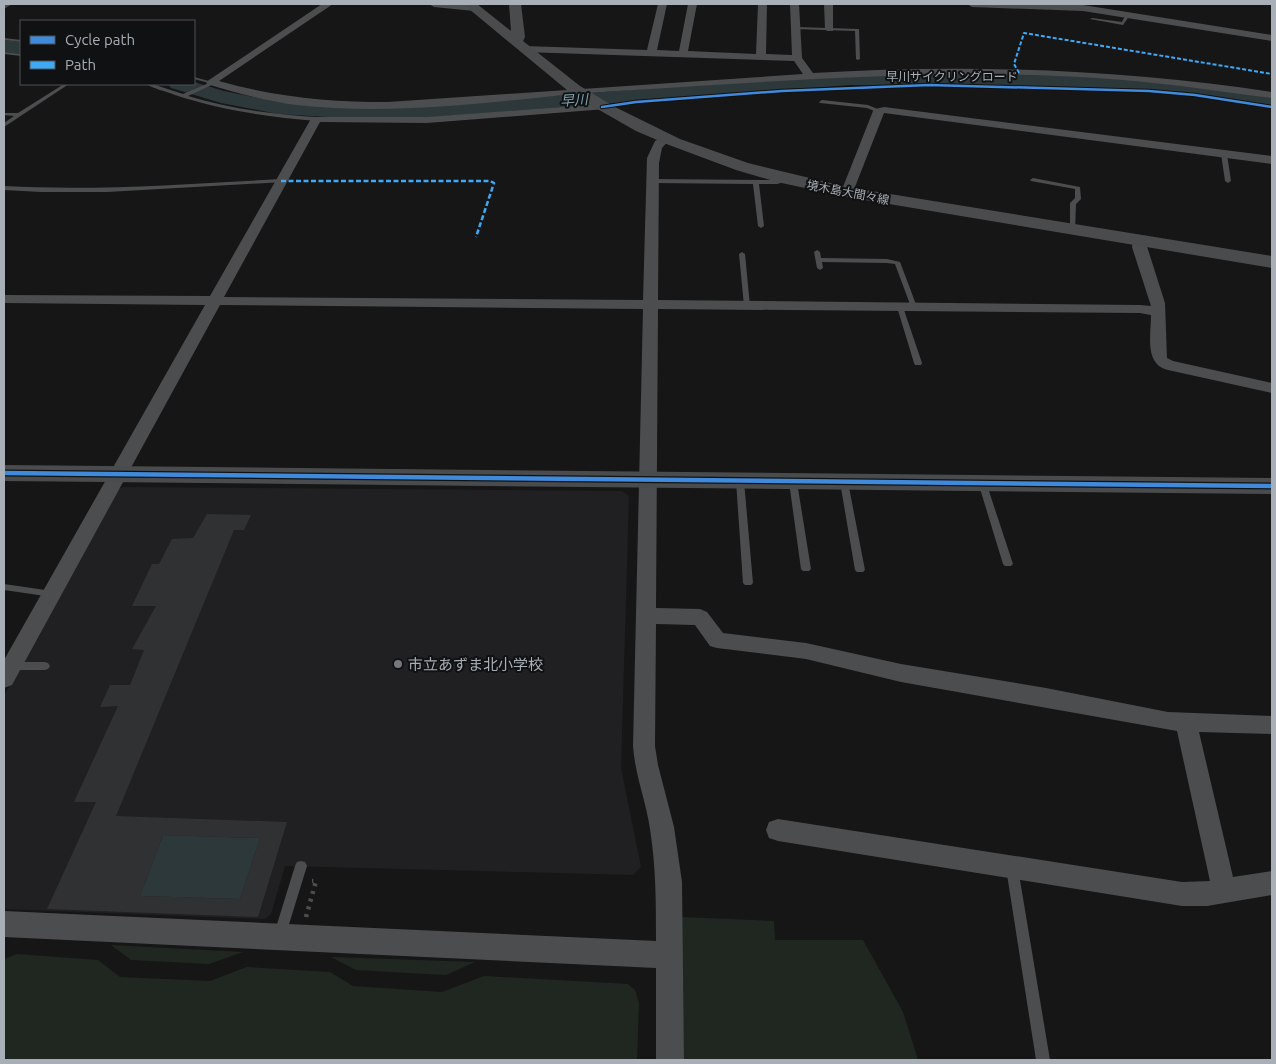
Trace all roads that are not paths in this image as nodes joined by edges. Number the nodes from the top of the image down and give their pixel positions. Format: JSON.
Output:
{"nodes":[{"id":1,"x":328,"y":4,"type":"edge"},
{"id":2,"x":434,"y":4,"type":"edge"},
{"id":3,"x":515,"y":4,"type":"edge"},
{"id":4,"x":663,"y":4,"type":"edge"},
{"id":5,"x":693,"y":4,"type":"edge"},
{"id":6,"x":763,"y":4,"type":"edge"},
{"id":7,"x":795,"y":4,"type":"edge"},
{"id":8,"x":828,"y":4,"type":"edge"},
{"id":9,"x":972,"y":4,"type":"edge"},
{"id":10,"x":1076,"y":5,"type":"edge"},
{"id":11,"x":471,"y":6,"type":"edge"},
{"id":12,"x":1128,"y":15,"type":"junction"},
{"id":13,"x":1092,"y":19,"type":"dead end"},
{"id":14,"x":796,"y":28,"type":"junction"},
{"id":15,"x":830,"y":29,"type":"junction"},
{"id":16,"x":1272,"y":38,"type":"edge"},
{"id":17,"x":4,"y":39,"type":"edge"},
{"id":18,"x":20,"y":41,"type":"edge"},
{"id":19,"x":519,"y":45,"type":"junction"},
{"id":20,"x":4,"y":53,"type":"edge"},
{"id":21,"x":651,"y":53,"type":"junction"},
{"id":22,"x":683,"y":54,"type":"junction"},
{"id":23,"x":20,"y":55,"type":"edge"},
{"id":24,"x":761,"y":57,"type":"junction"},
{"id":25,"x":797,"y":58,"type":"junction"},
{"id":26,"x":858,"y":59,"type":"dead end"},
{"id":27,"x":809,"y":75,"type":"junction"},
{"id":28,"x":195,"y":78,"type":"edge"},
{"id":29,"x":212,"y":83,"type":"junction"},
{"id":30,"x":65,"y":85,"type":"edge"},
{"id":31,"x":151,"y":85,"type":"edge"},
{"id":32,"x":580,"y":93,"type":"junction"},
{"id":33,"x":1272,"y":95,"type":"edge"},
{"id":34,"x":185,"y":96,"type":"junction"},
{"id":35,"x":822,"y":102,"type":"dead end"},
{"id":36,"x":601,"y":106,"type":"junction"},
{"id":37,"x":879,"y":111,"type":"junction"},
{"id":38,"x":4,"y":114,"type":"edge"},
{"id":39,"x":18,"y":116,"type":"junction"},
{"id":40,"x":316,"y":119,"type":"junction"},
{"id":41,"x":4,"y":125,"type":"edge"},
{"id":42,"x":664,"y":139,"type":"junction"},
{"id":43,"x":1224,"y":154,"type":"junction"},
{"id":44,"x":1272,"y":160,"type":"edge"},
{"id":45,"x":787,"y":180,"type":"junction"},
{"id":46,"x":1033,"y":180,"type":"dead end"},
{"id":47,"x":281,"y":181,"type":"junction"},
{"id":48,"x":652,"y":181,"type":"junction"},
{"id":49,"x":1228,"y":181,"type":"dead end"},
{"id":50,"x":756,"y":182,"type":"junction"},
{"id":51,"x":4,"y":188,"type":"edge"},
{"id":52,"x":847,"y":192,"type":"junction"},
{"id":53,"x":761,"y":226,"type":"dead end"},
{"id":54,"x":1073,"y":230,"type":"junction"},
{"id":55,"x":1139,"y":240,"type":"junction"},
{"id":56,"x":742,"y":254,"type":"dead end"},
{"id":57,"x":1272,"y":262,"type":"edge"},
{"id":58,"x":820,"y":268,"type":"dead end"},
{"id":59,"x":4,"y":299,"type":"edge"},
{"id":60,"x":214,"y":301,"type":"junction"},
{"id":61,"x":651,"y":304,"type":"junction"},
{"id":62,"x":747,"y":306,"type":"junction"},
{"id":63,"x":907,"y":307,"type":"junction"},
{"id":64,"x":1158,"y":312,"type":"junction"},
{"id":65,"x":918,"y":363,"type":"dead end"},
{"id":66,"x":1272,"y":388,"type":"edge"},
{"id":67,"x":4,"y":473,"type":"edge"},
{"id":68,"x":118,"y":474,"type":"junction"},
{"id":69,"x":649,"y":479,"type":"junction"},
{"id":70,"x":740,"y":481,"type":"junction"},
{"id":71,"x":793,"y":482,"type":"junction"},
{"id":72,"x":844,"y":482,"type":"junction"},
{"id":73,"x":982,"y":482,"type":"junction"},
{"id":74,"x":1272,"y":486,"type":"edge"},
{"id":75,"x":1008,"y":564,"type":"dead end"},
{"id":76,"x":806,"y":569,"type":"dead end"},
{"id":77,"x":860,"y":570,"type":"dead end"},
{"id":78,"x":748,"y":584,"type":"dead end"},
{"id":79,"x":4,"y":587,"type":"edge"},
{"id":80,"x":52,"y":594,"type":"junction"},
{"id":81,"x":647,"y":616,"type":"junction"},
{"id":82,"x":45,"y":666,"type":"dead end"},
{"id":83,"x":7,"y":673,"type":"edge"},
{"id":84,"x":1186,"y":722,"type":"junction"},
{"id":85,"x":1272,"y":725,"type":"edge"},
{"id":86,"x":778,"y":830,"type":"dead end"},
{"id":87,"x":301,"y":866,"type":"dead end"},
{"id":88,"x":1012,"y":868,"type":"junction"},
{"id":89,"x":1272,"y":883,"type":"edge"},
{"id":90,"x":1226,"y":890,"type":"junction"},
{"id":91,"x":4,"y":924,"type":"edge"},
{"id":92,"x":279,"y":937,"type":"junction"},
{"id":93,"x":668,"y":955,"type":"junction"},
{"id":94,"x":670,"y":1060,"type":"edge"},
{"id":95,"x":1043,"y":1060,"type":"edge"}],
"edges":[{"from":1,"to":29,"type":"street"},
{"from":2,"to":11,"type":"street"},
{"from":3,"to":19,"type":"main road"},
{"from":4,"to":21,"type":"street"},
{"from":5,"to":22,"type":"street"},
{"from":6,"to":24,"type":"street"},
{"from":7,"to":14,"type":"street"},
{"from":8,"to":15,"type":"street"},
{"from":9,"to":10,"type":"street"},
{"from":10,"to":12,"type":"street"},
{"from":11,"to":19,"type":"main road","name":"境木島大間々線"},
{"from":12,"to":13,"type":"lane"},
{"from":12,"to":16,"type":"street"},
{"from":14,"to":15,"type":"lane"},
{"from":14,"to":25,"type":"street"},
{"from":15,"to":26,"type":"lane"},
{"from":17,"to":18,"type":"lane"},
{"from":19,"to":21,"type":"street"},
{"from":19,"to":32,"type":"main road","name":"境木島大間々線"},
{"from":20,"to":23,"type":"lane"},
{"from":21,"to":22,"type":"street"},
{"from":22,"to":24,"type":"street"},
{"from":24,"to":25,"type":"street"},
{"from":25,"to":27,"type":"street"},
{"from":27,"to":32,"type":"street"},
{"from":27,"to":33,"type":"street"},
{"from":28,"to":29,"type":"lane"},
{"from":29,"to":32,"type":"street"},
{"from":29,"to":34,"type":"lane"},
{"from":30,"to":39,"type":"lane"},
{"from":31,"to":34,"type":"lane"},
{"from":32,"to":36,"type":"main road","name":"境木島大間々線"},
{"from":34,"to":40,"type":"lane"},
{"from":35,"to":37,"type":"lane"},
{"from":36,"to":40,"type":"street"},
{"from":36,"to":42,"type":"main road","name":"境木島大間々線"},
{"from":37,"to":43,"type":"street"},
{"from":37,"to":52,"type":"street"},
{"from":38,"to":39,"type":"lane"},
{"from":39,"to":41,"type":"lane"},
{"from":40,"to":47,"type":"street"},
{"from":42,"to":45,"type":"main road","name":"境木島大間々線"},
{"from":42,"to":48,"type":"street"},
{"from":43,"to":44,"type":"street"},
{"from":43,"to":49,"type":"lane"},
{"from":45,"to":50,"type":"lane"},
{"from":45,"to":52,"type":"main road","name":"境木島大間々線"},
{"from":46,"to":54,"type":"lane"},
{"from":47,"to":51,"type":"lane"},
{"from":47,"to":60,"type":"street"},
{"from":48,"to":50,"type":"lane"},
{"from":48,"to":61,"type":"street"},
{"from":50,"to":53,"type":"lane"},
{"from":52,"to":54,"type":"main road","name":"境木島大間々線"},
{"from":54,"to":55,"type":"main road","name":"境木島大間々線"},
{"from":55,"to":57,"type":"main road","name":"境木島大間々線"},
{"from":55,"to":64,"type":"street"},
{"from":56,"to":62,"type":"lane"},
{"from":58,"to":63,"type":"lane"},
{"from":59,"to":60,"type":"street"},
{"from":60,"to":61,"type":"street"},
{"from":60,"to":68,"type":"street"},
{"from":61,"to":62,"type":"street"},
{"from":61,"to":69,"type":"street"},
{"from":62,"to":63,"type":"street"},
{"from":63,"to":64,"type":"street"},
{"from":63,"to":65,"type":"lane"},
{"from":64,"to":66,"type":"street"},
{"from":67,"to":68,"type":"main road"},
{"from":68,"to":69,"type":"main road"},
{"from":68,"to":80,"type":"street"},
{"from":69,"to":70,"type":"main road"},
{"from":69,"to":81,"type":"street"},
{"from":70,"to":71,"type":"main road"},
{"from":70,"to":78,"type":"lane"},
{"from":71,"to":72,"type":"main road"},
{"from":71,"to":76,"type":"lane"},
{"from":72,"to":73,"type":"main road"},
{"from":72,"to":77,"type":"lane"},
{"from":73,"to":74,"type":"main road"},
{"from":73,"to":75,"type":"lane"},
{"from":79,"to":80,"type":"lane"},
{"from":80,"to":83,"type":"street"},
{"from":81,"to":84,"type":"street"},
{"from":81,"to":93,"type":"street"},
{"from":82,"to":83,"type":"lane"},
{"from":84,"to":85,"type":"street"},
{"from":84,"to":90,"type":"street"},
{"from":86,"to":88,"type":"street"},
{"from":87,"to":92,"type":"lane"},
{"from":88,"to":90,"type":"street"},
{"from":88,"to":95,"type":"lane"},
{"from":89,"to":90,"type":"street"},
{"from":91,"to":92,"type":"street"},
{"from":92,"to":93,"type":"street"},
{"from":93,"to":94,"type":"street"}]}
